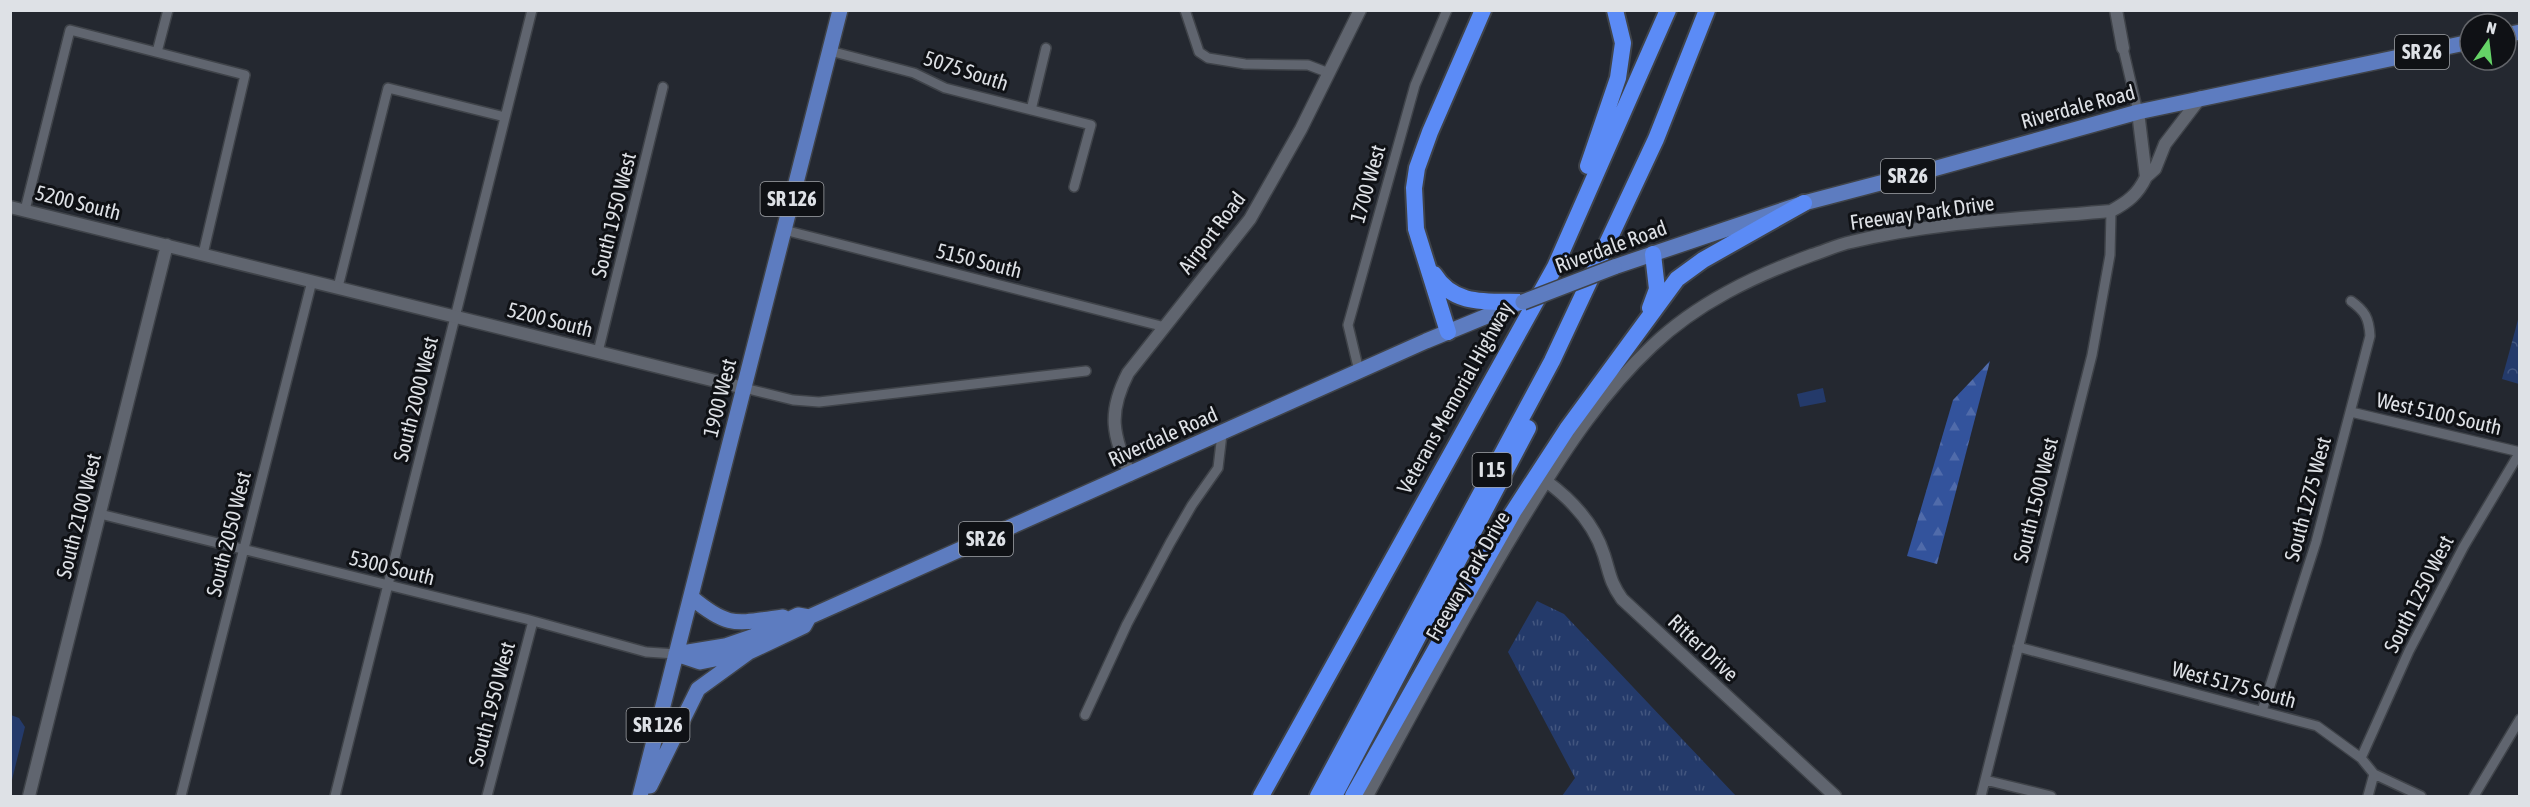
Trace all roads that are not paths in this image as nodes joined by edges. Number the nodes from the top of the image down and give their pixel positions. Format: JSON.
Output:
{"nodes":[{"id":1,"x":168,"y":10,"type":"edge"},
{"id":2,"x":532,"y":10,"type":"edge"},
{"id":3,"x":840,"y":10,"type":"edge"},
{"id":4,"x":1185,"y":10,"type":"edge"},
{"id":5,"x":1447,"y":10,"type":"edge"},
{"id":6,"x":1483,"y":10,"type":"edge"},
{"id":7,"x":1615,"y":10,"type":"edge"},
{"id":8,"x":1668,"y":10,"type":"edge"},
{"id":9,"x":1707,"y":10,"type":"edge"},
{"id":10,"x":2116,"y":10,"type":"edge"},
{"id":11,"x":1358,"y":11,"type":"edge"},
{"id":12,"x":2458,"y":44,"type":"edge"},
{"id":13,"x":1047,"y":48,"type":"dead end"},
{"id":14,"x":2123,"y":48,"type":"joint"},
{"id":15,"x":830,"y":51,"type":"junction"},
{"id":16,"x":157,"y":52,"type":"junction"},
{"id":17,"x":1329,"y":73,"type":"junction"},
{"id":18,"x":663,"y":87,"type":"dead end"},
{"id":19,"x":2201,"y":97,"type":"junction"},
{"id":20,"x":1031,"y":110,"type":"junction"},
{"id":21,"x":2138,"y":112,"type":"junction"},
{"id":22,"x":505,"y":117,"type":"junction"},
{"id":23,"x":2146,"y":177,"type":"junction"},
{"id":24,"x":1074,"y":187,"type":"dead end"},
{"id":25,"x":1804,"y":202,"type":"junction"},
{"id":26,"x":10,"y":207,"type":"edge"},
{"id":27,"x":25,"y":210,"type":"junction"},
{"id":28,"x":2111,"y":211,"type":"junction"},
{"id":29,"x":784,"y":230,"type":"junction"},
{"id":30,"x":167,"y":245,"type":"junction"},
{"id":31,"x":203,"y":254,"type":"junction"},
{"id":32,"x":1653,"y":254,"type":"junction"},
{"id":33,"x":1425,"y":258,"type":"junction"},
{"id":34,"x":1555,"y":267,"type":"junction"},
{"id":35,"x":312,"y":281,"type":"junction"},
{"id":36,"x":338,"y":287,"type":"junction"},
{"id":37,"x":2351,"y":301,"type":"dead end"},
{"id":38,"x":1523,"y":302,"type":"junction"},
{"id":39,"x":456,"y":316,"type":"junction"},
{"id":40,"x":1644,"y":323,"type":"junction"},
{"id":41,"x":1165,"y":327,"type":"junction"},
{"id":42,"x":1448,"y":332,"type":"junction"},
{"id":43,"x":598,"y":352,"type":"junction"},
{"id":44,"x":1552,"y":361,"type":"junction"},
{"id":45,"x":1086,"y":371,"type":"dead end"},
{"id":46,"x":1359,"y":371,"type":"junction"},
{"id":47,"x":744,"y":388,"type":"junction"},
{"id":48,"x":2350,"y":412,"type":"junction"},
{"id":49,"x":1222,"y":434,"type":"junction"},
{"id":50,"x":2520,"y":452,"type":"edge"},
{"id":51,"x":1130,"y":475,"type":"junction"},
{"id":52,"x":1546,"y":480,"type":"junction"},
{"id":53,"x":100,"y":514,"type":"junction"},
{"id":54,"x":244,"y":549,"type":"junction"},
{"id":55,"x":389,"y":586,"type":"junction"},
{"id":56,"x":691,"y":597,"type":"junction"},
{"id":57,"x":804,"y":616,"type":"junction"},
{"id":58,"x":533,"y":621,"type":"junction"},
{"id":59,"x":2018,"y":647,"type":"junction"},
{"id":60,"x":749,"y":652,"type":"junction"},
{"id":61,"x":676,"y":654,"type":"junction"},
{"id":62,"x":2262,"y":711,"type":"junction"},
{"id":63,"x":1085,"y":715,"type":"dead end"},
{"id":64,"x":2520,"y":719,"type":"edge"},
{"id":65,"x":2361,"y":758,"type":"junction"},
{"id":66,"x":2374,"y":774,"type":"junction"},
{"id":67,"x":1985,"y":780,"type":"junction"},
{"id":68,"x":29,"y":796,"type":"edge"},
{"id":69,"x":181,"y":796,"type":"edge"},
{"id":70,"x":335,"y":796,"type":"edge"},
{"id":71,"x":487,"y":796,"type":"edge"},
{"id":72,"x":642,"y":796,"type":"edge"},
{"id":73,"x":1261,"y":796,"type":"edge"},
{"id":74,"x":1318,"y":796,"type":"edge"},
{"id":75,"x":1334,"y":796,"type":"edge"},
{"id":76,"x":1353,"y":796,"type":"edge"},
{"id":77,"x":1367,"y":796,"type":"edge"},
{"id":78,"x":1835,"y":796,"type":"edge"},
{"id":79,"x":1980,"y":796,"type":"edge"},
{"id":80,"x":2051,"y":796,"type":"edge"},
{"id":81,"x":2368,"y":796,"type":"edge"},
{"id":82,"x":2421,"y":796,"type":"edge"},
{"id":83,"x":2474,"y":796,"type":"edge"}],
"edges":[{"from":1,"to":16,"type":"street"},
{"from":2,"to":22,"type":"street","name":"South 2000 West"},
{"from":3,"to":15,"type":"main road","name":"1900 West","number":"SR 126"},
{"from":4,"to":17,"type":"street"},
{"from":5,"to":46,"type":"street","name":"1700 West"},
{"from":6,"to":33,"type":"highway"},
{"from":7,"to":34,"type":"highway"},
{"from":8,"to":34,"type":"highway","name":"Veterans Memorial Highway","number":"I 15"},
{"from":9,"to":44,"type":"highway","number":"I 15"},
{"from":10,"to":14,"type":"street"},
{"from":11,"to":17,"type":"street","name":"Airport Road"},
{"from":12,"to":19,"type":"main road","name":"Riverdale Road","number":"SR 26"},
{"from":13,"to":20,"type":"street"},
{"from":14,"to":21,"type":"street"},
{"from":15,"to":20,"type":"street","name":"5075 South"},
{"from":15,"to":29,"type":"main road","name":"1900 West","number":"SR 126"},
{"from":16,"to":27,"type":"street"},
{"from":16,"to":31,"type":"street"},
{"from":17,"to":41,"type":"street","name":"Airport Road"},
{"from":18,"to":43,"type":"street","name":"South 1950 West"},
{"from":19,"to":21,"type":"main road","name":"Riverdale Road","number":"SR 26"},
{"from":19,"to":23,"type":"street"},
{"from":20,"to":24,"type":"street","name":"5075 South"},
{"from":21,"to":23,"type":"street"},
{"from":21,"to":25,"type":"main road","name":"Riverdale Road","number":"SR 26"},
{"from":22,"to":36,"type":"street"},
{"from":22,"to":39,"type":"street","name":"South 2000 West"},
{"from":23,"to":28,"type":"street"},
{"from":25,"to":32,"type":"main road","name":"Riverdale Road","number":"SR 26"},
{"from":25,"to":40,"type":"highway"},
{"from":26,"to":27,"type":"street","name":"5200 South"},
{"from":27,"to":30,"type":"street","name":"5200 South"},
{"from":28,"to":52,"type":"street","name":"Freeway Park Drive"},
{"from":28,"to":59,"type":"street","name":"South 1500 West"},
{"from":29,"to":41,"type":"street","name":"5150 South"},
{"from":29,"to":47,"type":"main road","name":"1900 West","number":"SR 126"},
{"from":30,"to":31,"type":"street","name":"5200 South"},
{"from":30,"to":53,"type":"street","name":"South 2100 West"},
{"from":31,"to":35,"type":"street","name":"5200 South"},
{"from":32,"to":38,"type":"main road","name":"Riverdale Road","number":"SR 26","bridge":true},
{"from":32,"to":40,"type":"highway"},
{"from":33,"to":38,"type":"highway"},
{"from":33,"to":42,"type":"highway"},
{"from":34,"to":73,"type":"highway","name":"Veterans Memorial Highway","number":"I 15"},
{"from":35,"to":36,"type":"street","name":"5200 South"},
{"from":35,"to":54,"type":"street","name":"South 2050 West"},
{"from":36,"to":39,"type":"street","name":"5200 South"},
{"from":37,"to":48,"type":"street","name":"South 1275 West"},
{"from":38,"to":42,"type":"main road","name":"Riverdale Road","number":"SR 26"},
{"from":39,"to":43,"type":"street","name":"5200 South"},
{"from":39,"to":55,"type":"street","name":"South 2000 West"},
{"from":40,"to":76,"type":"highway"},
{"from":41,"to":51,"type":"street","name":"Airport Road"},
{"from":42,"to":46,"type":"main road","name":"Riverdale Road","number":"SR 26"},
{"from":43,"to":47,"type":"street","name":"5200 South"},
{"from":44,"to":74,"type":"highway","number":"I 15"},
{"from":44,"to":75,"type":"highway"},
{"from":45,"to":47,"type":"street","name":"5200 South"},
{"from":46,"to":49,"type":"main road","name":"Riverdale Road","number":"SR 26"},
{"from":47,"to":56,"type":"main road","name":"1900 West","number":"SR 126"},
{"from":48,"to":50,"type":"street","name":"West 5100 South"},
{"from":48,"to":62,"type":"street","name":"South 1275 West"},
{"from":49,"to":51,"type":"main road","name":"Riverdale Road","number":"SR 26"},
{"from":49,"to":63,"type":"street"},
{"from":50,"to":65,"type":"street","name":"South 1250 West"},
{"from":51,"to":57,"type":"main road","name":"Riverdale Road","number":"SR 26"},
{"from":52,"to":77,"type":"street","name":"Freeway Park Drive"},
{"from":52,"to":78,"type":"street","name":"Ritter Drive"},
{"from":53,"to":54,"type":"street","name":"5300 South"},
{"from":53,"to":68,"type":"street","name":"South 2100 West"},
{"from":54,"to":55,"type":"street","name":"5300 South"},
{"from":54,"to":69,"type":"street","name":"South 2050 West"},
{"from":55,"to":58,"type":"street","name":"5300 South"},
{"from":55,"to":70,"type":"street","name":"South 2000 West"},
{"from":56,"to":57,"type":"main road"},
{"from":56,"to":61,"type":"main road","name":"1900 West","number":"SR 126"},
{"from":57,"to":60,"type":"main road","name":"Riverdale Road","number":"SR 26"},
{"from":57,"to":61,"type":"main road","name":"Riverdale Road","number":"SR 26"},
{"from":58,"to":61,"type":"street","name":"5300 South"},
{"from":58,"to":71,"type":"street","name":"South 1950 West"},
{"from":59,"to":62,"type":"street","name":"West 5175 South"},
{"from":59,"to":67,"type":"street","name":"South 1500 West"},
{"from":60,"to":61,"type":"main road","name":"Riverdale Road","number":"SR 26"},
{"from":60,"to":72,"type":"main road"},
{"from":61,"to":72,"type":"main road","name":"1900 West","number":"SR 126"},
{"from":62,"to":65,"type":"street","name":"West 5175 South"},
{"from":64,"to":83,"type":"street"},
{"from":65,"to":66,"type":"street","name":"West 5175 South"},
{"from":66,"to":81,"type":"street"},
{"from":66,"to":82,"type":"street","name":"West 5175 South"},
{"from":67,"to":79,"type":"street","name":"South 1500 West"},
{"from":67,"to":80,"type":"street"}]}
